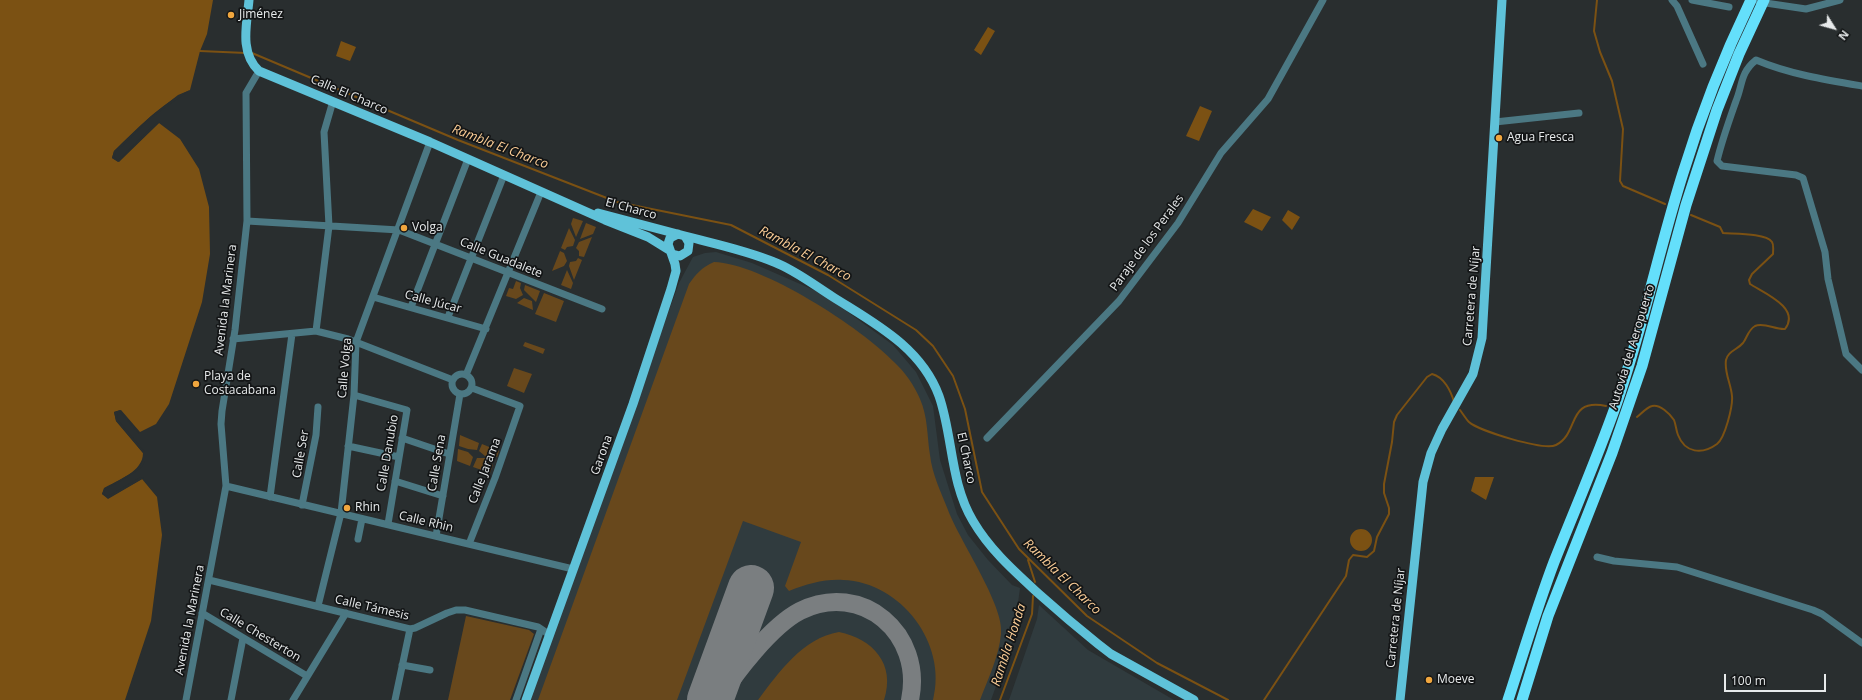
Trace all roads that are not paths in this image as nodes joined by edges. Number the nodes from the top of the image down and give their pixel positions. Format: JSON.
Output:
{"nodes":[{"id":1,"x":249,"y":0,"type":"edge"},
{"id":2,"x":1323,"y":0,"type":"edge"},
{"id":3,"x":1502,"y":0,"type":"edge"},
{"id":4,"x":1672,"y":0,"type":"edge"},
{"id":5,"x":1692,"y":0,"type":"edge"},
{"id":6,"x":1747,"y":0,"type":"edge"},
{"id":7,"x":1751,"y":0,"type":"edge"},
{"id":8,"x":1766,"y":0,"type":"edge"},
{"id":9,"x":1840,"y":0,"type":"edge"},
{"id":10,"x":1730,"y":7,"type":"dead end"},
{"id":11,"x":1736,"y":32,"type":"junction"},
{"id":12,"x":1703,"y":64,"type":"dead end"},
{"id":13,"x":259,"y":71,"type":"junction"},
{"id":14,"x":1862,"y":86,"type":"edge"},
{"id":15,"x":333,"y":101,"type":"junction"},
{"id":16,"x":1579,"y":113,"type":"dead end"},
{"id":17,"x":1495,"y":122,"type":"junction"},
{"id":18,"x":430,"y":142,"type":"junction"},
{"id":19,"x":468,"y":159,"type":"junction"},
{"id":20,"x":504,"y":175,"type":"junction"},
{"id":21,"x":540,"y":192,"type":"junction"},
{"id":22,"x":578,"y":208,"type":"junction"},
{"id":23,"x":247,"y":221,"type":"junction"},
{"id":24,"x":329,"y":226,"type":"junction"},
{"id":25,"x":399,"y":230,"type":"junction"},
{"id":26,"x":682,"y":235,"type":"junction"},
{"id":27,"x":708,"y":241,"type":"junction"},
{"id":28,"x":436,"y":244,"type":"junction"},
{"id":29,"x":688,"y":250,"type":"junction"},
{"id":30,"x":671,"y":252,"type":"junction"},
{"id":31,"x":471,"y":258,"type":"junction"},
{"id":32,"x":508,"y":272,"type":"junction"},
{"id":33,"x":674,"y":281,"type":"junction"},
{"id":34,"x":374,"y":297,"type":"junction"},
{"id":35,"x":411,"y":307,"type":"junction"},
{"id":36,"x":602,"y":309,"type":"dead end"},
{"id":37,"x":448,"y":317,"type":"junction"},
{"id":38,"x":486,"y":328,"type":"junction"},
{"id":39,"x":316,"y":331,"type":"junction"},
{"id":40,"x":292,"y":334,"type":"junction"},
{"id":41,"x":233,"y":339,"type":"junction"},
{"id":42,"x":356,"y":342,"type":"junction"},
{"id":43,"x":1862,"y":370,"type":"edge"},
{"id":44,"x":466,"y":375,"type":"junction"},
{"id":45,"x":453,"y":380,"type":"junction"},
{"id":46,"x":472,"y":388,"type":"junction"},
{"id":47,"x":460,"y":394,"type":"junction"},
{"id":48,"x":354,"y":395,"type":"junction"},
{"id":49,"x":318,"y":407,"type":"dead end"},
{"id":50,"x":402,"y":438,"type":"junction"},
{"id":51,"x":987,"y":438,"type":"dead end"},
{"id":52,"x":348,"y":446,"type":"junction"},
{"id":53,"x":450,"y":454,"type":"junction"},
{"id":54,"x":399,"y":457,"type":"junction"},
{"id":55,"x":395,"y":481,"type":"junction"},
{"id":56,"x":226,"y":486,"type":"junction"},
{"id":57,"x":443,"y":496,"type":"junction"},
{"id":58,"x":270,"y":497,"type":"junction"},
{"id":59,"x":302,"y":505,"type":"junction"},
{"id":60,"x":341,"y":513,"type":"junction"},
{"id":61,"x":362,"y":519,"type":"junction"},
{"id":62,"x":388,"y":524,"type":"junction"},
{"id":63,"x":436,"y":536,"type":"junction"},
{"id":64,"x":358,"y":539,"type":"dead end"},
{"id":65,"x":469,"y":544,"type":"junction"},
{"id":66,"x":1597,"y":558,"type":"dead end"},
{"id":67,"x":573,"y":569,"type":"junction"},
{"id":68,"x":209,"y":580,"type":"junction"},
{"id":69,"x":318,"y":606,"type":"junction"},
{"id":70,"x":202,"y":613,"type":"junction"},
{"id":71,"x":346,"y":613,"type":"junction"},
{"id":72,"x":558,"y":614,"type":"junction"},
{"id":73,"x":410,"y":629,"type":"junction"},
{"id":74,"x":542,"y":629,"type":"junction"},
{"id":75,"x":550,"y":635,"type":"junction"},
{"id":76,"x":243,"y":638,"type":"junction"},
{"id":77,"x":1862,"y":643,"type":"edge"},
{"id":78,"x":402,"y":665,"type":"junction"},
{"id":79,"x":430,"y":670,"type":"dead end"},
{"id":80,"x":307,"y":676,"type":"junction"},
{"id":81,"x":186,"y":700,"type":"edge"},
{"id":82,"x":231,"y":700,"type":"edge"},
{"id":83,"x":293,"y":700,"type":"edge"},
{"id":84,"x":395,"y":700,"type":"edge"},
{"id":85,"x":516,"y":700,"type":"edge"},
{"id":86,"x":526,"y":700,"type":"edge"},
{"id":87,"x":1194,"y":700,"type":"edge"},
{"id":88,"x":1400,"y":700,"type":"edge"},
{"id":89,"x":1508,"y":700,"type":"edge"},
{"id":90,"x":1522,"y":700,"type":"edge"}],
"edges":[{"from":1,"to":13,"type":"main road"},
{"from":2,"to":51,"type":"street","name":"Paraje de los Perales"},
{"from":3,"to":17,"type":"main road","name":"Carretera de Níjar"},
{"from":4,"to":12,"type":"street"},
{"from":5,"to":10,"type":"street"},
{"from":6,"to":9,"type":"street"},
{"from":6,"to":11,"type":"highway"},
{"from":7,"to":11,"type":"highway","name":"Autovía del Aeropuerto"},
{"from":8,"to":90,"type":"highway","name":"Autovía del Aeropuerto"},
{"from":11,"to":89,"type":"highway","name":"Autovía del Aeropuerto"},
{"from":13,"to":15,"type":"main road","name":"Calle El Charco"},
{"from":13,"to":23,"type":"street","name":"Avenida la Marinera"},
{"from":14,"to":43,"type":"street"},
{"from":15,"to":18,"type":"main road","name":"Calle El Charco"},
{"from":15,"to":24,"type":"street"},
{"from":16,"to":17,"type":"street"},
{"from":17,"to":88,"type":"main road","name":"Carretera de Níjar"},
{"from":18,"to":19,"type":"main road","name":"El Charco"},
{"from":18,"to":25,"type":"street","name":"Calle Volga"},
{"from":19,"to":20,"type":"main road","name":"El Charco"},
{"from":19,"to":28,"type":"street"},
{"from":20,"to":21,"type":"main road","name":"El Charco"},
{"from":20,"to":31,"type":"street"},
{"from":21,"to":22,"type":"main road","name":"El Charco"},
{"from":21,"to":32,"type":"street"},
{"from":22,"to":26,"type":"main road","name":"El Charco"},
{"from":22,"to":30,"type":"main road","name":"El Charco"},
{"from":23,"to":24,"type":"street","name":"Calle Guadalete"},
{"from":23,"to":41,"type":"street","name":"Avenida la Marinera"},
{"from":24,"to":25,"type":"street","name":"Calle Guadalete"},
{"from":24,"to":39,"type":"street"},
{"from":25,"to":28,"type":"street","name":"Calle Guadalete"},
{"from":25,"to":34,"type":"street","name":"Calle Volga"},
{"from":26,"to":27,"type":"main road","name":"El Charco"},
{"from":26,"to":29,"type":"main road"},
{"from":26,"to":30,"type":"main road"},
{"from":27,"to":29,"type":"main road"},
{"from":27,"to":87,"type":"main road","name":"El Charco"},
{"from":28,"to":31,"type":"street","name":"Calle Guadalete"},
{"from":28,"to":35,"type":"street"},
{"from":29,"to":30,"type":"main road"},
{"from":29,"to":33,"type":"main road"},
{"from":30,"to":33,"type":"main road"},
{"from":31,"to":32,"type":"street","name":"Calle Guadalete"},
{"from":31,"to":37,"type":"street"},
{"from":32,"to":36,"type":"street","name":"Calle Guadalete"},
{"from":32,"to":38,"type":"street"},
{"from":33,"to":67,"type":"main road","name":"Garona"},
{"from":34,"to":35,"type":"street","name":"Calle Júcar"},
{"from":34,"to":42,"type":"street","name":"Calle Volga"},
{"from":35,"to":37,"type":"street","name":"Calle Júcar"},
{"from":37,"to":38,"type":"street","name":"Calle Júcar"},
{"from":38,"to":44,"type":"street"},
{"from":39,"to":40,"type":"street"},
{"from":39,"to":42,"type":"street"},
{"from":40,"to":41,"type":"street"},
{"from":40,"to":58,"type":"street"},
{"from":41,"to":56,"type":"street","name":"Avenida la Marinera"},
{"from":42,"to":45,"type":"street"},
{"from":42,"to":48,"type":"street","name":"Calle Volga"},
{"from":44,"to":45,"type":"street"},
{"from":44,"to":46,"type":"street"},
{"from":45,"to":47,"type":"street"},
{"from":46,"to":47,"type":"street"},
{"from":46,"to":65,"type":"street","name":"Calle Jarama"},
{"from":47,"to":53,"type":"street","name":"Calle Sena"},
{"from":48,"to":50,"type":"street","name":"Calle Danubio"},
{"from":48,"to":52,"type":"street","name":"Calle Volga"},
{"from":49,"to":59,"type":"street","name":"Calle Ser"},
{"from":50,"to":53,"type":"street"},
{"from":50,"to":54,"type":"street","name":"Calle Danubio"},
{"from":52,"to":54,"type":"street"},
{"from":52,"to":60,"type":"street","name":"Calle Volga"},
{"from":53,"to":57,"type":"street","name":"Calle Sena"},
{"from":54,"to":55,"type":"street","name":"Calle Danubio"},
{"from":55,"to":57,"type":"street"},
{"from":55,"to":62,"type":"street","name":"Calle Danubio"},
{"from":56,"to":58,"type":"street","name":"Calle Rhin"},
{"from":56,"to":68,"type":"street","name":"Avenida la Marinera"},
{"from":57,"to":63,"type":"street","name":"Calle Sena"},
{"from":58,"to":59,"type":"street","name":"Calle Rhin"},
{"from":59,"to":60,"type":"street","name":"Calle Rhin"},
{"from":60,"to":61,"type":"street","name":"Calle Rhin"},
{"from":60,"to":69,"type":"street","name":"Calle Volga"},
{"from":61,"to":62,"type":"street","name":"Calle Rhin"},
{"from":61,"to":64,"type":"street"},
{"from":62,"to":63,"type":"street","name":"Calle Rhin"},
{"from":63,"to":65,"type":"street","name":"Calle Rhin"},
{"from":65,"to":67,"type":"street","name":"Calle Rhin"},
{"from":66,"to":77,"type":"street"},
{"from":67,"to":72,"type":"main road","name":"Garona"},
{"from":68,"to":69,"type":"street","name":"Calle Támesis"},
{"from":68,"to":70,"type":"street","name":"Avenida la Marinera"},
{"from":69,"to":71,"type":"street","name":"Calle Támesis"},
{"from":70,"to":76,"type":"street","name":"Calle Chesterton"},
{"from":70,"to":81,"type":"street","name":"Avenida la Marinera"},
{"from":71,"to":73,"type":"street","name":"Calle Támesis"},
{"from":71,"to":80,"type":"street"},
{"from":72,"to":74,"type":"street"},
{"from":72,"to":75,"type":"main road","name":"Garona"},
{"from":73,"to":74,"type":"street","name":"Calle Támesis"},
{"from":73,"to":78,"type":"street"},
{"from":74,"to":75,"type":"street","name":"Calle Támesis"},
{"from":74,"to":85,"type":"street"},
{"from":75,"to":86,"type":"main road","name":"Garona"},
{"from":76,"to":80,"type":"street","name":"Calle Chesterton"},
{"from":76,"to":82,"type":"street"},
{"from":78,"to":79,"type":"street"},
{"from":78,"to":84,"type":"street"},
{"from":80,"to":83,"type":"street"}]}
